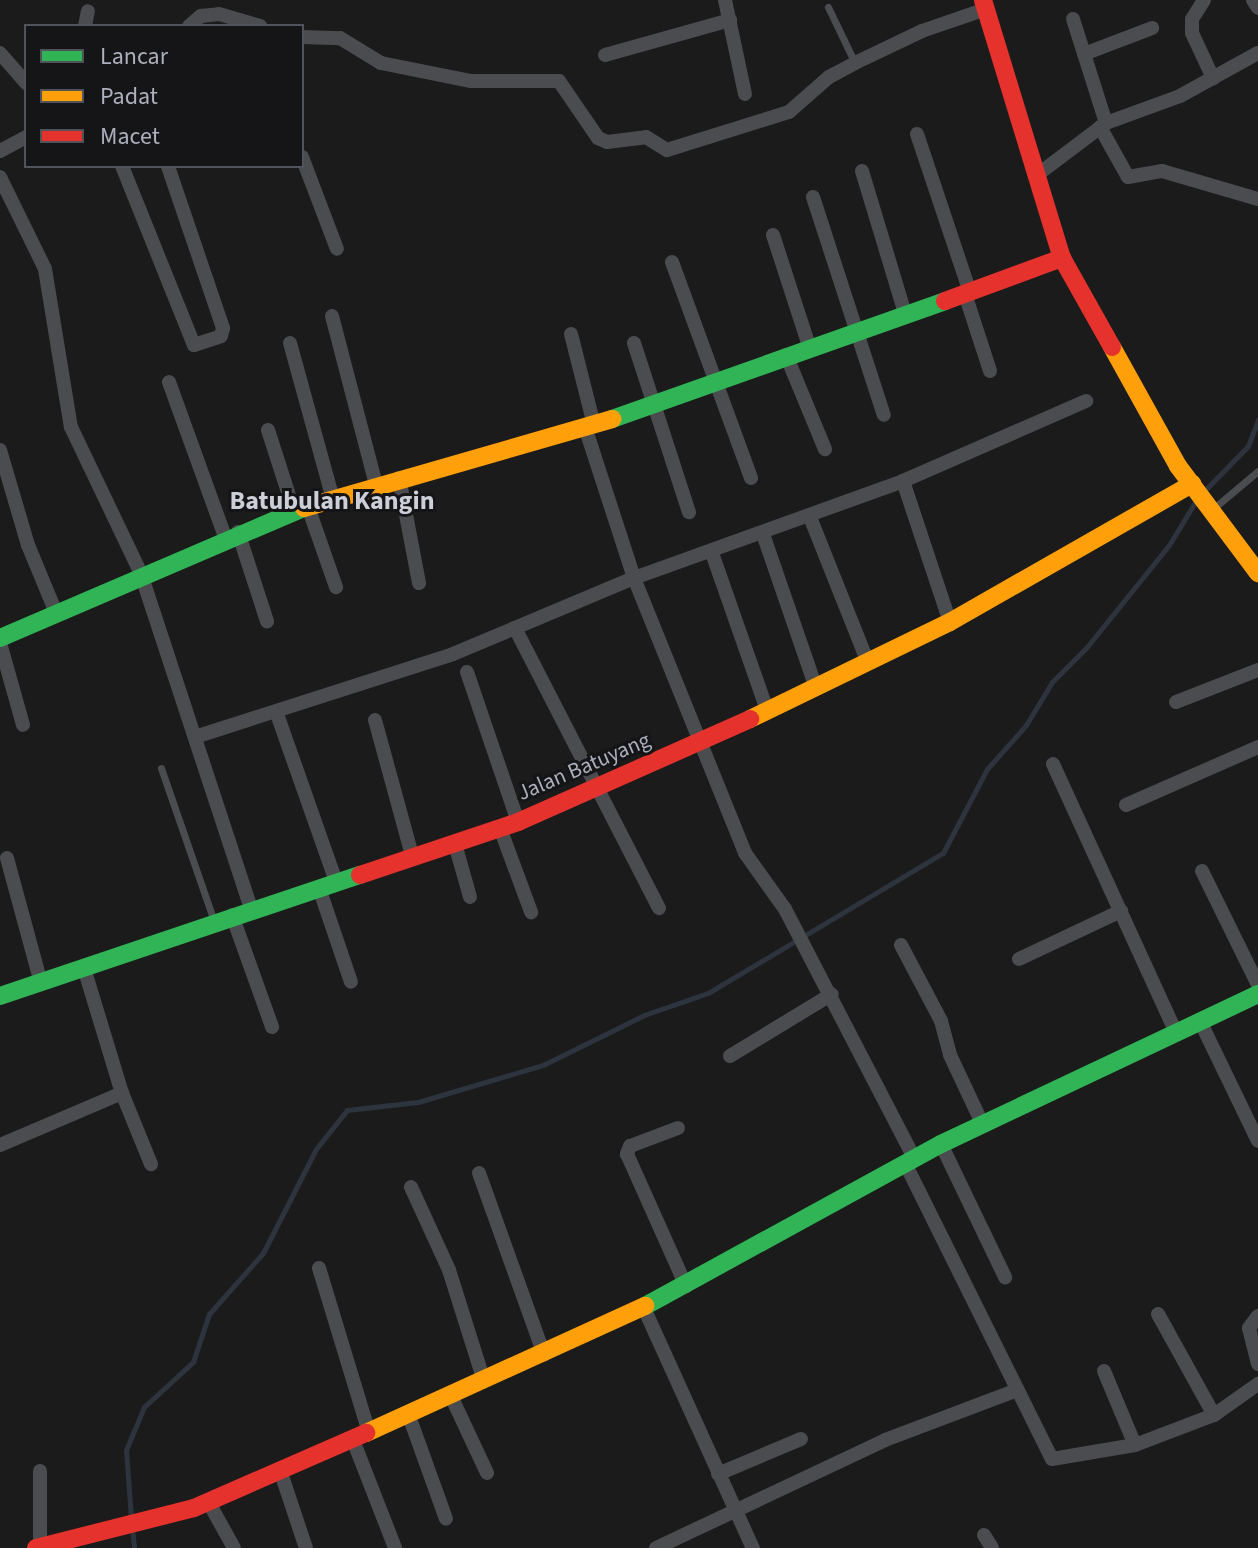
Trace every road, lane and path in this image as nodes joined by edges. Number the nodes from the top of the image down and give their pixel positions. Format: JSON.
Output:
{"nodes":[{"id":1,"x":725,"y":0,"type":"edge"},
{"id":2,"x":1204,"y":0,"type":"edge"},
{"id":3,"x":1253,"y":0,"type":"edge"},
{"id":4,"x":984,"y":4,"type":"edge"},
{"id":5,"x":828,"y":7,"type":"dead end"},
{"id":6,"x":1258,"y":8,"type":"edge"},
{"id":7,"x":1073,"y":19,"type":"dead end"},
{"id":8,"x":730,"y":20,"type":"junction"},
{"id":9,"x":191,"y":24,"type":"edge"},
{"id":10,"x":251,"y":24,"type":"edge"},
{"id":11,"x":1152,"y":28,"type":"dead end"},
{"id":12,"x":304,"y":37,"type":"edge"},
{"id":13,"x":0,"y":53,"type":"edge"},
{"id":14,"x":1258,"y":53,"type":"edge"},
{"id":15,"x":1084,"y":54,"type":"junction"},
{"id":16,"x":605,"y":55,"type":"dead end"},
{"id":17,"x":855,"y":63,"type":"junction"},
{"id":18,"x":1213,"y":78,"type":"junction"},
{"id":19,"x":24,"y":81,"type":"edge"},
{"id":20,"x":745,"y":94,"type":"dead end"},
{"id":21,"x":1103,"y":125,"type":"junction"},
{"id":22,"x":917,"y":134,"type":"dead end"},
{"id":23,"x":24,"y":138,"type":"edge"},
{"id":24,"x":0,"y":151,"type":"edge"},
{"id":25,"x":304,"y":162,"type":"edge"},
{"id":26,"x":123,"y":168,"type":"edge"},
{"id":27,"x":169,"y":168,"type":"edge"},
{"id":28,"x":862,"y":171,"type":"dead end"},
{"id":29,"x":1037,"y":175,"type":"junction"},
{"id":30,"x":0,"y":177,"type":"edge"},
{"id":31,"x":813,"y":197,"type":"dead end"},
{"id":32,"x":1258,"y":199,"type":"edge"},
{"id":33,"x":773,"y":235,"type":"dead end"},
{"id":34,"x":337,"y":249,"type":"dead end"},
{"id":35,"x":1062,"y":258,"type":"junction"},
{"id":36,"x":672,"y":262,"type":"dead end"},
{"id":37,"x":968,"y":293,"type":"junction"},
{"id":38,"x":905,"y":313,"type":"junction"},
{"id":39,"x":332,"y":316,"type":"dead end"},
{"id":40,"x":858,"y":330,"type":"junction"},
{"id":41,"x":571,"y":334,"type":"dead end"},
{"id":42,"x":290,"y":343,"type":"dead end"},
{"id":43,"x":634,"y":343,"type":"dead end"},
{"id":44,"x":809,"y":346,"type":"junction"},
{"id":45,"x":786,"y":355,"type":"junction"},
{"id":46,"x":990,"y":371,"type":"dead end"},
{"id":47,"x":169,"y":382,"type":"dead end"},
{"id":48,"x":715,"y":382,"type":"junction"},
{"id":49,"x":1086,"y":401,"type":"dead end"},
{"id":50,"x":656,"y":406,"type":"junction"},
{"id":51,"x":884,"y":415,"type":"dead end"},
{"id":52,"x":589,"y":426,"type":"junction"},
{"id":53,"x":268,"y":430,"type":"dead end"},
{"id":54,"x":825,"y":449,"type":"dead end"},
{"id":55,"x":0,"y":450,"type":"edge"},
{"id":56,"x":1178,"y":466,"type":"junction"},
{"id":57,"x":1258,"y":471,"type":"edge"},
{"id":58,"x":399,"y":478,"type":"junction"},
{"id":59,"x":751,"y":478,"type":"dead end"},
{"id":60,"x":903,"y":481,"type":"junction"},
{"id":61,"x":376,"y":485,"type":"junction"},
{"id":62,"x":1194,"y":487,"type":"junction"},
{"id":63,"x":333,"y":499,"type":"junction"},
{"id":64,"x":1155,"y":507,"type":"junction"},
{"id":65,"x":1211,"y":508,"type":"junction"},
{"id":66,"x":301,"y":509,"type":"junction"},
{"id":67,"x":689,"y":512,"type":"dead end"},
{"id":68,"x":810,"y":517,"type":"junction"},
{"id":69,"x":231,"y":534,"type":"junction"},
{"id":70,"x":763,"y":534,"type":"junction"},
{"id":71,"x":712,"y":553,"type":"junction"},
{"id":72,"x":1256,"y":568,"type":"edge"},
{"id":73,"x":141,"y":574,"type":"junction"},
{"id":74,"x":634,"y":578,"type":"junction"},
{"id":75,"x":419,"y":583,"type":"dead end"},
{"id":76,"x":336,"y":587,"type":"dead end"},
{"id":77,"x":57,"y":615,"type":"junction"},
{"id":78,"x":267,"y":621,"type":"dead end"},
{"id":79,"x":950,"y":622,"type":"junction"},
{"id":80,"x":515,"y":628,"type":"junction"},
{"id":81,"x":0,"y":641,"type":"edge"},
{"id":82,"x":868,"y":663,"type":"junction"},
{"id":83,"x":1258,"y":670,"type":"edge"},
{"id":84,"x":467,"y":672,"type":"dead end"},
{"id":85,"x":816,"y":688,"type":"junction"},
{"id":86,"x":1176,"y":702,"type":"dead end"},
{"id":87,"x":767,"y":710,"type":"junction"},
{"id":88,"x":277,"y":714,"type":"junction"},
{"id":89,"x":375,"y":720,"type":"dead end"},
{"id":90,"x":23,"y":725,"type":"dead end"},
{"id":91,"x":198,"y":736,"type":"junction"},
{"id":92,"x":700,"y":743,"type":"junction"},
{"id":93,"x":1258,"y":747,"type":"edge"},
{"id":94,"x":1053,"y":764,"type":"dead end"},
{"id":95,"x":161,"y":768,"type":"dead end"},
{"id":96,"x":594,"y":789,"type":"junction"},
{"id":97,"x":1126,"y":805,"type":"dead end"},
{"id":98,"x":509,"y":825,"type":"junction"},
{"id":99,"x":455,"y":844,"type":"junction"},
{"id":100,"x":7,"y":858,"type":"dead end"},
{"id":101,"x":413,"y":859,"type":"junction"},
{"id":102,"x":1202,"y":871,"type":"dead end"},
{"id":103,"x":328,"y":885,"type":"junction"},
{"id":104,"x":470,"y":897,"type":"dead end"},
{"id":105,"x":251,"y":908,"type":"junction"},
{"id":106,"x":659,"y":908,"type":"dead end"},
{"id":107,"x":1121,"y":911,"type":"junction"},
{"id":108,"x":531,"y":912,"type":"dead end"},
{"id":109,"x":223,"y":918,"type":"junction"},
{"id":110,"x":901,"y":945,"type":"dead end"},
{"id":111,"x":1019,"y":959,"type":"dead end"},
{"id":112,"x":84,"y":968,"type":"junction"},
{"id":113,"x":351,"y":982,"type":"dead end"},
{"id":114,"x":41,"y":983,"type":"junction"},
{"id":115,"x":1258,"y":985,"type":"edge"},
{"id":116,"x":832,"y":994,"type":"junction"},
{"id":117,"x":1258,"y":994,"type":"edge"},
{"id":118,"x":0,"y":996,"type":"edge"},
{"id":119,"x":1200,"y":1021,"type":"junction"},
{"id":120,"x":272,"y":1027,"type":"dead end"},
{"id":121,"x":1176,"y":1033,"type":"junction"},
{"id":122,"x":730,"y":1056,"type":"dead end"},
{"id":123,"x":122,"y":1093,"type":"junction"},
{"id":124,"x":983,"y":1125,"type":"junction"},
{"id":125,"x":678,"y":1128,"type":"dead end"},
{"id":126,"x":1258,"y":1141,"type":"edge"},
{"id":127,"x":941,"y":1144,"type":"junction"},
{"id":128,"x":0,"y":1145,"type":"edge"},
{"id":129,"x":910,"y":1161,"type":"junction"},
{"id":130,"x":151,"y":1164,"type":"dead end"},
{"id":131,"x":479,"y":1173,"type":"dead end"},
{"id":132,"x":411,"y":1187,"type":"dead end"},
{"id":133,"x":319,"y":1268,"type":"dead end"},
{"id":134,"x":1005,"y":1277,"type":"dead end"},
{"id":135,"x":686,"y":1286,"type":"junction"},
{"id":136,"x":643,"y":1306,"type":"junction"},
{"id":137,"x":1158,"y":1314,"type":"dead end"},
{"id":138,"x":1258,"y":1316,"type":"edge"},
{"id":139,"x":544,"y":1355,"type":"junction"},
{"id":140,"x":1258,"y":1364,"type":"edge"},
{"id":141,"x":1104,"y":1371,"type":"dead end"},
{"id":142,"x":484,"y":1381,"type":"junction"},
{"id":143,"x":1258,"y":1384,"type":"edge"},
{"id":144,"x":1017,"y":1390,"type":"junction"},
{"id":145,"x":451,"y":1396,"type":"junction"},
{"id":146,"x":1214,"y":1415,"type":"junction"},
{"id":147,"x":409,"y":1416,"type":"junction"},
{"id":148,"x":361,"y":1436,"type":"junction"},
{"id":149,"x":801,"y":1439,"type":"dead end"},
{"id":150,"x":1135,"y":1445,"type":"junction"},
{"id":151,"x":280,"y":1470,"type":"junction"},
{"id":152,"x":40,"y":1471,"type":"dead end"},
{"id":153,"x":487,"y":1473,"type":"dead end"},
{"id":154,"x":718,"y":1474,"type":"junction"},
{"id":155,"x":209,"y":1503,"type":"junction"},
{"id":156,"x":736,"y":1514,"type":"junction"},
{"id":157,"x":446,"y":1519,"type":"dead end"},
{"id":158,"x":38,"y":1547,"type":"edge"},
{"id":159,"x":234,"y":1548,"type":"edge"},
{"id":160,"x":306,"y":1548,"type":"edge"},
{"id":161,"x":395,"y":1548,"type":"edge"},
{"id":162,"x":656,"y":1548,"type":"edge"},
{"id":163,"x":753,"y":1548,"type":"edge"}],
"edges":[{"from":1,"to":8,"type":"street"},
{"from":2,"to":18,"type":"street"},
{"from":3,"to":6,"type":"street"},
{"from":4,"to":17,"type":"street"},
{"from":4,"to":29,"type":"street"},
{"from":5,"to":17,"type":"lane"},
{"from":7,"to":15,"type":"street"},
{"from":8,"to":16,"type":"street"},
{"from":8,"to":20,"type":"street"},
{"from":9,"to":10,"type":"street"},
{"from":11,"to":15,"type":"street"},
{"from":12,"to":17,"type":"street"},
{"from":13,"to":19,"type":"street"},
{"from":14,"to":18,"type":"street"},
{"from":15,"to":21,"type":"street"},
{"from":18,"to":21,"type":"street"},
{"from":21,"to":29,"type":"street"},
{"from":21,"to":32,"type":"street"},
{"from":22,"to":37,"type":"street"},
{"from":23,"to":24,"type":"street"},
{"from":25,"to":34,"type":"street"},
{"from":26,"to":27,"type":"street"},
{"from":28,"to":38,"type":"street"},
{"from":29,"to":35,"type":"street"},
{"from":30,"to":73,"type":"street"},
{"from":31,"to":40,"type":"street"},
{"from":33,"to":44,"type":"street"},
{"from":35,"to":37,"type":"street"},
{"from":35,"to":56,"type":"street"},
{"from":36,"to":48,"type":"street"},
{"from":37,"to":38,"type":"street"},
{"from":37,"to":46,"type":"street"},
{"from":38,"to":40,"type":"street"},
{"from":39,"to":61,"type":"street"},
{"from":40,"to":44,"type":"street"},
{"from":40,"to":51,"type":"street"},
{"from":41,"to":52,"type":"street"},
{"from":42,"to":63,"type":"street"},
{"from":43,"to":50,"type":"street"},
{"from":44,"to":45,"type":"street"},
{"from":45,"to":48,"type":"street"},
{"from":45,"to":54,"type":"street"},
{"from":47,"to":69,"type":"street"},
{"from":48,"to":50,"type":"street"},
{"from":48,"to":59,"type":"street"},
{"from":49,"to":60,"type":"street"},
{"from":50,"to":52,"type":"street"},
{"from":50,"to":67,"type":"street"},
{"from":52,"to":58,"type":"street"},
{"from":52,"to":74,"type":"street"},
{"from":53,"to":66,"type":"street"},
{"from":55,"to":77,"type":"street"},
{"from":56,"to":62,"type":"street"},
{"from":56,"to":64,"type":"street"},
{"from":57,"to":65,"type":"lane"},
{"from":58,"to":61,"type":"street"},
{"from":58,"to":75,"type":"street"},
{"from":60,"to":68,"type":"street"},
{"from":60,"to":79,"type":"street"},
{"from":61,"to":63,"type":"street"},
{"from":62,"to":64,"type":"street","name":"Jalan Batuyang"},
{"from":62,"to":65,"type":"street"},
{"from":63,"to":66,"type":"street"},
{"from":64,"to":79,"type":"street","name":"Jalan Batuyang"},
{"from":65,"to":72,"type":"street"},
{"from":66,"to":69,"type":"street"},
{"from":66,"to":76,"type":"street"},
{"from":68,"to":70,"type":"street"},
{"from":68,"to":82,"type":"street"},
{"from":69,"to":73,"type":"street"},
{"from":69,"to":78,"type":"street"},
{"from":70,"to":71,"type":"street"},
{"from":70,"to":85,"type":"street"},
{"from":71,"to":74,"type":"street"},
{"from":71,"to":87,"type":"street"},
{"from":73,"to":77,"type":"street"},
{"from":73,"to":91,"type":"street"},
{"from":74,"to":80,"type":"street"},
{"from":74,"to":92,"type":"street"},
{"from":77,"to":81,"type":"street"},
{"from":79,"to":82,"type":"street","name":"Jalan Batuyang"},
{"from":80,"to":88,"type":"street"},
{"from":80,"to":96,"type":"street"},
{"from":81,"to":90,"type":"street"},
{"from":82,"to":85,"type":"street","name":"Jalan Batuyang"},
{"from":83,"to":86,"type":"street"},
{"from":84,"to":98,"type":"street"},
{"from":85,"to":87,"type":"street","name":"Jalan Batuyang"},
{"from":87,"to":92,"type":"street","name":"Jalan Batuyang"},
{"from":88,"to":91,"type":"street"},
{"from":88,"to":103,"type":"street"},
{"from":89,"to":101,"type":"street"},
{"from":91,"to":105,"type":"street"},
{"from":92,"to":96,"type":"street","name":"Jalan Batuyang"},
{"from":92,"to":116,"type":"street"},
{"from":93,"to":97,"type":"street"},
{"from":94,"to":107,"type":"street"},
{"from":95,"to":109,"type":"lane"},
{"from":96,"to":98,"type":"street","name":"Jalan Batuyang"},
{"from":96,"to":106,"type":"street"},
{"from":98,"to":99,"type":"street","name":"Jalan Batuyang"},
{"from":98,"to":108,"type":"street"},
{"from":99,"to":101,"type":"street","name":"Jalan Batuyang"},
{"from":99,"to":104,"type":"street"},
{"from":100,"to":114,"type":"street"},
{"from":101,"to":103,"type":"street","name":"Jalan Batuyang"},
{"from":102,"to":115,"type":"street"},
{"from":103,"to":105,"type":"street","name":"Jalan Batuyang"},
{"from":103,"to":113,"type":"street"},
{"from":105,"to":109,"type":"street","name":"Jalan Batuyang"},
{"from":107,"to":111,"type":"street"},
{"from":107,"to":121,"type":"street"},
{"from":109,"to":112,"type":"street","name":"Jalan Batuyang"},
{"from":109,"to":120,"type":"street"},
{"from":110,"to":124,"type":"street"},
{"from":112,"to":114,"type":"street","name":"Jalan Batuyang"},
{"from":112,"to":123,"type":"street"},
{"from":114,"to":118,"type":"street","name":"Jalan Batuyang"},
{"from":116,"to":122,"type":"street"},
{"from":116,"to":129,"type":"street"},
{"from":117,"to":119,"type":"street"},
{"from":119,"to":121,"type":"street"},
{"from":119,"to":126,"type":"street"},
{"from":121,"to":124,"type":"street"},
{"from":123,"to":128,"type":"street"},
{"from":123,"to":130,"type":"street"},
{"from":124,"to":127,"type":"street"},
{"from":125,"to":135,"type":"street"},
{"from":127,"to":129,"type":"street"},
{"from":127,"to":134,"type":"street"},
{"from":129,"to":135,"type":"street"},
{"from":129,"to":144,"type":"street"},
{"from":131,"to":139,"type":"street"},
{"from":132,"to":142,"type":"street"},
{"from":133,"to":148,"type":"street"},
{"from":135,"to":136,"type":"street"},
{"from":136,"to":139,"type":"street"},
{"from":136,"to":154,"type":"street"},
{"from":137,"to":146,"type":"street"},
{"from":138,"to":140,"type":"street"},
{"from":139,"to":142,"type":"street"},
{"from":141,"to":150,"type":"street"},
{"from":142,"to":145,"type":"street"},
{"from":143,"to":146,"type":"street"},
{"from":144,"to":150,"type":"street"},
{"from":144,"to":156,"type":"street"},
{"from":145,"to":147,"type":"street"},
{"from":145,"to":153,"type":"street"},
{"from":146,"to":150,"type":"street"},
{"from":147,"to":148,"type":"street"},
{"from":147,"to":157,"type":"street"},
{"from":148,"to":151,"type":"street"},
{"from":148,"to":161,"type":"street"},
{"from":149,"to":154,"type":"street"},
{"from":151,"to":155,"type":"street"},
{"from":151,"to":160,"type":"street"},
{"from":152,"to":158,"type":"street"},
{"from":154,"to":156,"type":"street"},
{"from":155,"to":158,"type":"street"},
{"from":155,"to":159,"type":"street"},
{"from":156,"to":162,"type":"street"},
{"from":156,"to":163,"type":"street"}]}
